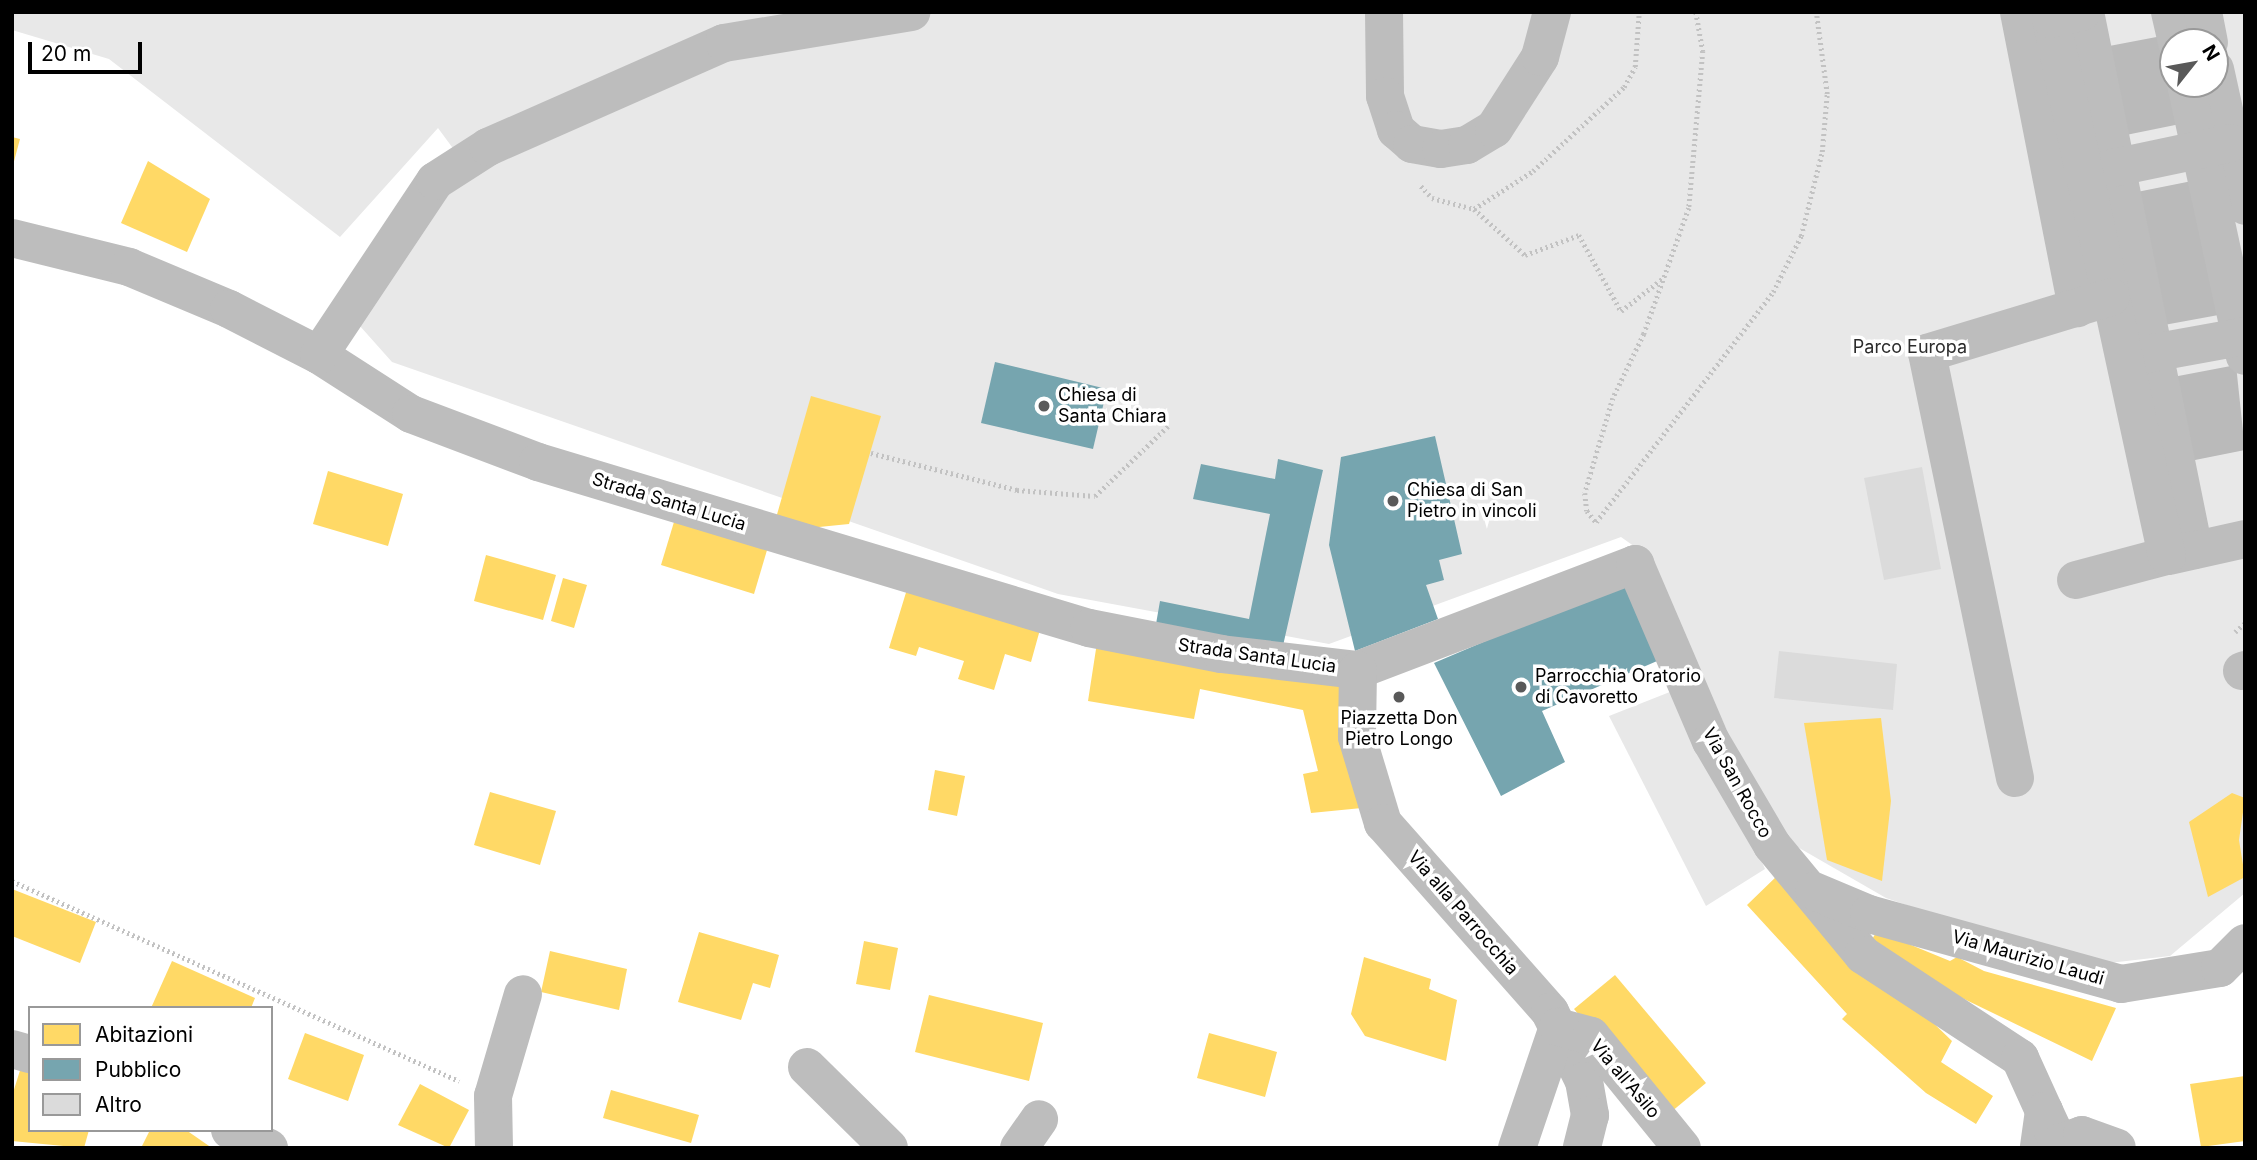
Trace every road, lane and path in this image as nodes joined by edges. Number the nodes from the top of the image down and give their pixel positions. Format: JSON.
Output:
{"nodes":[{"id":1,"x":911,"y":12,"type":"edge"},
{"id":2,"x":1384,"y":12,"type":"edge"},
{"id":3,"x":1552,"y":12,"type":"edge"},
{"id":4,"x":1696,"y":12,"type":"edge"},
{"id":5,"x":1816,"y":12,"type":"edge"},
{"id":6,"x":2051,"y":17,"type":"edge"},
{"id":7,"x":2193,"y":98,"type":"edge"},
{"id":8,"x":2215,"y":98,"type":"edge"},
{"id":9,"x":2216,"y":146,"type":"junction"},
{"id":10,"x":2099,"y":171,"type":"junction"},
{"id":11,"x":2245,"y":206,"type":"edge"},
{"id":12,"x":1474,"y":209,"type":"dead end"},
{"id":13,"x":12,"y":238,"type":"edge"},
{"id":14,"x":12,"y":246,"type":"edge"},
{"id":15,"x":50,"y":247,"type":"junction"},
{"id":16,"x":1664,"y":277,"type":"junction"},
{"id":17,"x":2094,"y":302,"type":"junction"},
{"id":18,"x":2244,"y":343,"type":"edge"},
{"id":19,"x":319,"y":355,"type":"junction"},
{"id":20,"x":2139,"y":356,"type":"junction"},
{"id":21,"x":1170,"y":424,"type":"dead end"},
{"id":22,"x":871,"y":453,"type":"dead end"},
{"id":23,"x":2244,"y":542,"type":"edge"},
{"id":24,"x":2180,"y":553,"type":"junction"},
{"id":25,"x":2076,"y":580,"type":"dead end"},
{"id":26,"x":1358,"y":670,"type":"junction"},
{"id":27,"x":2015,"y":778,"type":"dead end"},
{"id":28,"x":12,"y":881,"type":"edge"},
{"id":29,"x":1808,"y":888,"type":"junction"},
{"id":30,"x":2245,"y":943,"type":"edge"},
{"id":31,"x":523,"y":994,"type":"dead end"},
{"id":32,"x":1558,"y":1027,"type":"junction"},
{"id":33,"x":807,"y":1068,"type":"dead end"},
{"id":34,"x":493,"y":1096,"type":"junction"},
{"id":35,"x":2042,"y":1129,"type":"edge"},
{"id":36,"x":234,"y":1132,"type":"edge"},
{"id":37,"x":270,"y":1148,"type":"edge"},
{"id":38,"x":494,"y":1148,"type":"edge"},
{"id":39,"x":889,"y":1148,"type":"edge"},
{"id":40,"x":1517,"y":1148,"type":"edge"},
{"id":41,"x":1582,"y":1148,"type":"edge"},
{"id":42,"x":1682,"y":1148,"type":"edge"},
{"id":43,"x":2118,"y":1148,"type":"edge"}],
"edges":[{"from":1,"to":19,"type":"street"},
{"from":2,"to":3,"type":"street"},
{"from":4,"to":16,"type":"path"},
{"from":5,"to":16,"type":"path"},
{"from":6,"to":10,"type":"street"},
{"from":6,"to":17,"type":"street"},
{"from":7,"to":9,"type":"street"},
{"from":8,"to":9,"type":"street"},
{"from":9,"to":10,"type":"street"},
{"from":9,"to":11,"type":"street"},
{"from":9,"to":18,"type":"street"},
{"from":10,"to":17,"type":"street"},
{"from":10,"to":20,"type":"street"},
{"from":12,"to":16,"type":"path"},
{"from":13,"to":15,"type":"street","name":"Strada Santa Lucia"},
{"from":14,"to":15,"type":"street"},
{"from":15,"to":19,"type":"street","name":"Strada Santa Lucia"},
{"from":17,"to":20,"type":"street"},
{"from":17,"to":27,"type":"street"},
{"from":18,"to":20,"type":"street"},
{"from":19,"to":26,"type":"street","name":"Strada Santa Lucia"},
{"from":20,"to":24,"type":"street"},
{"from":21,"to":22,"type":"path"},
{"from":23,"to":24,"type":"street"},
{"from":24,"to":25,"type":"street"},
{"from":26,"to":29,"type":"street","name":"Via San Rocco"},
{"from":26,"to":32,"type":"street","name":"Via alla Parrocchia"},
{"from":28,"to":34,"type":"path"},
{"from":29,"to":30,"type":"street","name":"Via Maurizio Laudi"},
{"from":29,"to":35,"type":"street","name":"Via San Rocco"},
{"from":31,"to":34,"type":"street"},
{"from":32,"to":40,"type":"street"},
{"from":32,"to":41,"type":"street","name":"Via alla Parrocchia"},
{"from":32,"to":42,"type":"street","name":"Via all'Asilo"},
{"from":33,"to":39,"type":"street"},
{"from":34,"to":38,"type":"street"},
{"from":35,"to":43,"type":"street","name":"Via San Rocco"},
{"from":36,"to":37,"type":"street"}]}
